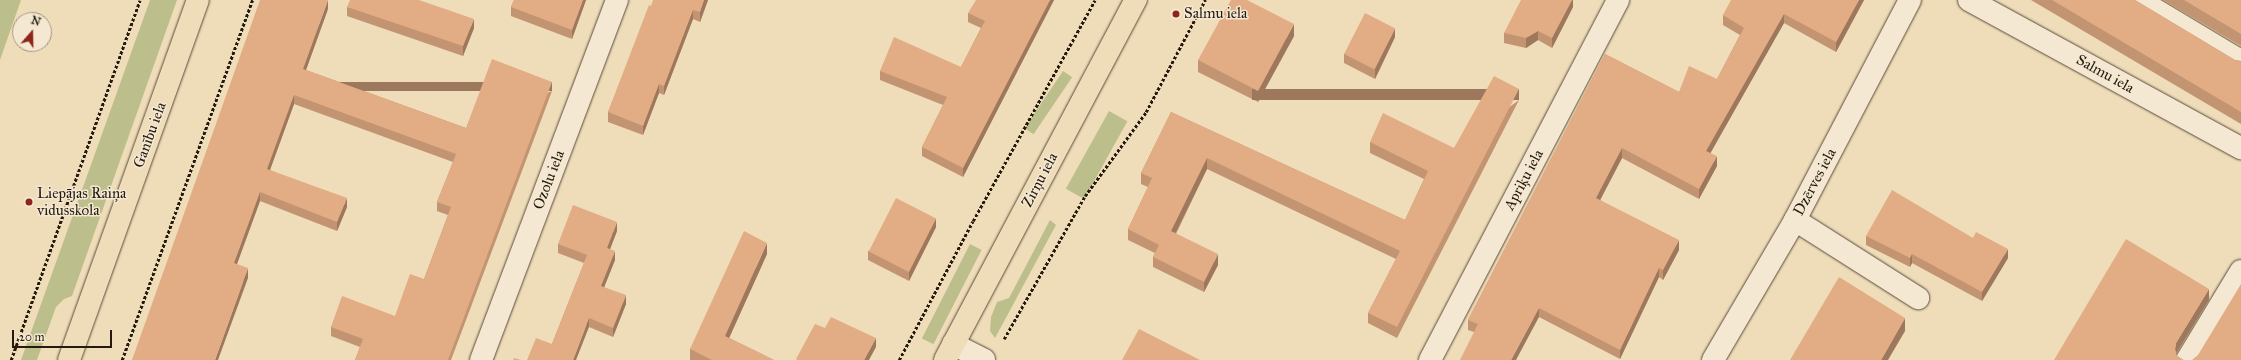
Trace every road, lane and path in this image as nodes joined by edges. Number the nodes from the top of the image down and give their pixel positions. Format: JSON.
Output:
{"nodes":[{"id":1,"x":140,"y":0,"type":"edge"},
{"id":2,"x":198,"y":0,"type":"edge"},
{"id":3,"x":252,"y":0,"type":"edge"},
{"id":4,"x":617,"y":0,"type":"edge"},
{"id":5,"x":1095,"y":0,"type":"edge"},
{"id":6,"x":1136,"y":0,"type":"edge"},
{"id":7,"x":1205,"y":0,"type":"edge"},
{"id":8,"x":1618,"y":0,"type":"edge"},
{"id":9,"x":1910,"y":0,"type":"edge"},
{"id":10,"x":1969,"y":0,"type":"edge"},
{"id":11,"x":2139,"y":0,"type":"edge"},
{"id":12,"x":2241,"y":61,"type":"edge"},
{"id":13,"x":2241,"y":148,"type":"edge"},
{"id":14,"x":1795,"y":220,"type":"junction"},
{"id":15,"x":2241,"y":271,"type":"edge"},
{"id":16,"x":1918,"y":298,"type":"dead end"},
{"id":17,"x":1007,"y":333,"type":"dead end"},
{"id":18,"x":949,"y":352,"type":"edge"},
{"id":19,"x":11,"y":360,"type":"edge"},
{"id":20,"x":69,"y":360,"type":"edge"},
{"id":21,"x":122,"y":360,"type":"edge"},
{"id":22,"x":480,"y":360,"type":"edge"},
{"id":23,"x":899,"y":360,"type":"edge"},
{"id":24,"x":984,"y":360,"type":"edge"},
{"id":25,"x":1430,"y":360,"type":"edge"},
{"id":26,"x":1713,"y":360,"type":"edge"},
{"id":27,"x":2187,"y":360,"type":"edge"}],
"edges":[{"from":1,"to":19,"type":"path"},
{"from":2,"to":20,"type":"highway","name":"Ganību iela"},
{"from":3,"to":21,"type":"path"},
{"from":4,"to":22,"type":"street","name":"Ozolu iela"},
{"from":5,"to":23,"type":"path"},
{"from":6,"to":18,"type":"highway","name":"Zirņu iela"},
{"from":7,"to":17,"type":"path"},
{"from":8,"to":25,"type":"street","name":"Apriķu iela"},
{"from":9,"to":14,"type":"street","name":"Dzērves iela"},
{"from":10,"to":13,"type":"street","name":"Salmu iela"},
{"from":11,"to":12,"type":"street"},
{"from":14,"to":16,"type":"street"},
{"from":14,"to":26,"type":"street","name":"Dzērves iela"},
{"from":15,"to":27,"type":"street"},
{"from":18,"to":24,"type":"street"}]}
